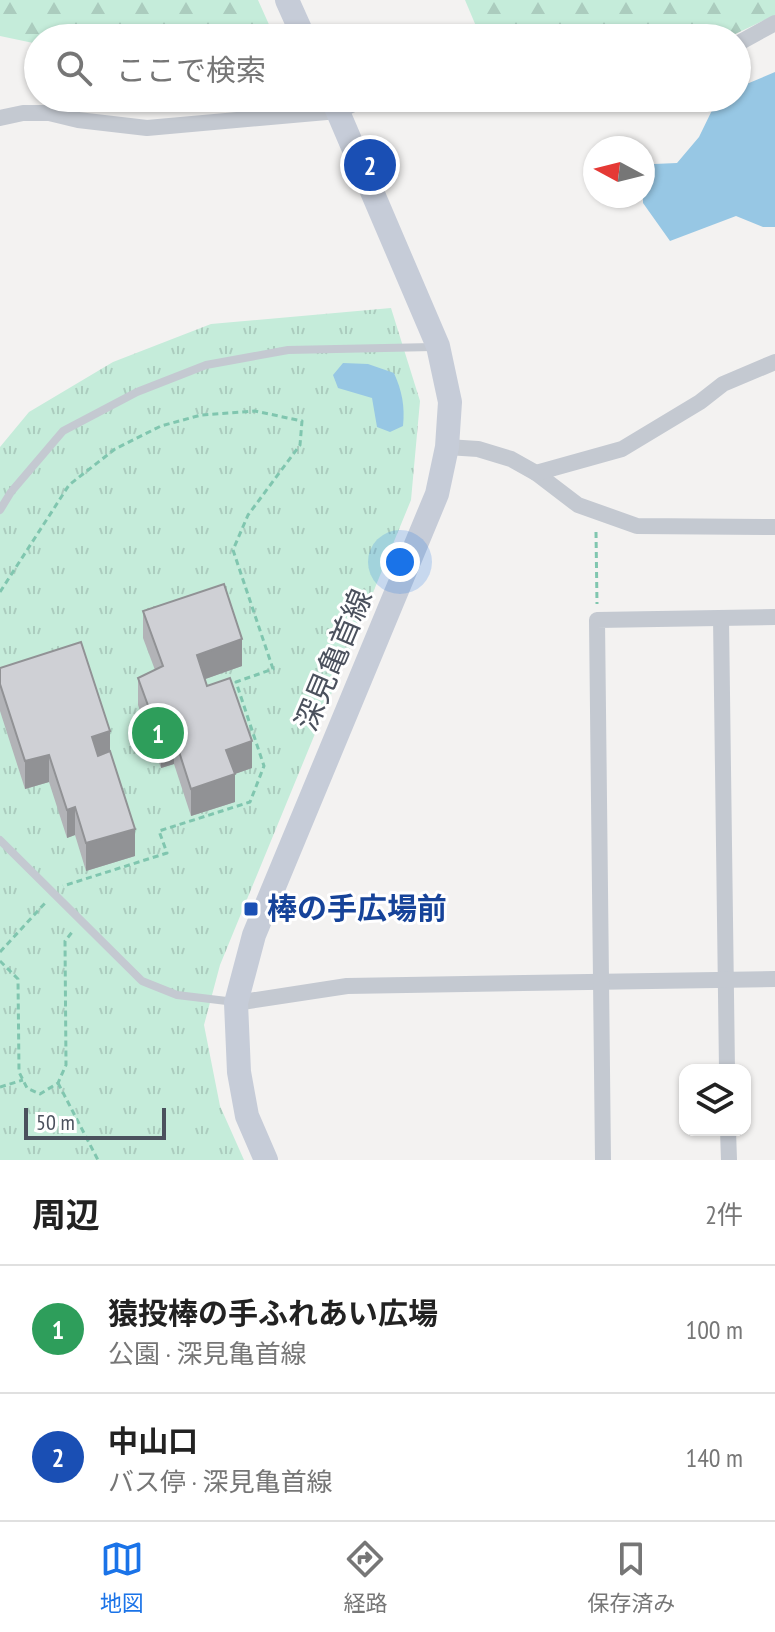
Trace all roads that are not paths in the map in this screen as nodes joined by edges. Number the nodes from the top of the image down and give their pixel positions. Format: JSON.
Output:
{"nodes":[{"id":1,"x":287,"y":0,"type":"edge"},
{"id":2,"x":775,"y":23,"type":"edge"},
{"id":3,"x":298,"y":24,"type":"edge"},
{"id":4,"x":751,"y":36,"type":"edge"},
{"id":5,"x":278,"y":112,"type":"edge"},
{"id":6,"x":338,"y":112,"type":"edge"},
{"id":7,"x":0,"y":118,"type":"edge"},
{"id":8,"x":438,"y":346,"type":"junction"},
{"id":9,"x":775,"y":362,"type":"edge"},
{"id":10,"x":447,"y":447,"type":"junction"},
{"id":11,"x":536,"y":473,"type":"junction"},
{"id":12,"x":0,"y":510,"type":"edge"},
{"id":13,"x":775,"y":527,"type":"edge"},
{"id":14,"x":775,"y":617,"type":"edge"},
{"id":15,"x":721,"y":618,"type":"junction"},
{"id":16,"x":0,"y":840,"type":"edge"},
{"id":17,"x":775,"y":979,"type":"edge"},
{"id":18,"x":602,"y":980,"type":"junction"},
{"id":19,"x":726,"y":980,"type":"junction"},
{"id":20,"x":236,"y":1003,"type":"junction"},
{"id":21,"x":727,"y":1064,"type":"edge"},
{"id":22,"x":728,"y":1136,"type":"edge"},
{"id":23,"x":266,"y":1160,"type":"edge"},
{"id":24,"x":603,"y":1160,"type":"edge"},
{"id":25,"x":729,"y":1160,"type":"edge"}],
"edges":[{"from":1,"to":3,"type":"main road"},
{"from":2,"to":4,"type":"street"},
{"from":5,"to":7,"type":"street"},
{"from":6,"to":8,"type":"main road","name":"深見亀首線"},
{"from":8,"to":10,"type":"main road","name":"深見亀首線"},
{"from":8,"to":12,"type":"lane"},
{"from":9,"to":11,"type":"street"},
{"from":10,"to":11,"type":"street"},
{"from":10,"to":20,"type":"main road","name":"深見亀首線"},
{"from":11,"to":13,"type":"street"},
{"from":14,"to":15,"type":"street"},
{"from":15,"to":18,"type":"street"},
{"from":15,"to":19,"type":"street"},
{"from":16,"to":20,"type":"lane"},
{"from":17,"to":19,"type":"street"},
{"from":18,"to":19,"type":"street"},
{"from":18,"to":20,"type":"street"},
{"from":18,"to":24,"type":"street"},
{"from":19,"to":21,"type":"street"},
{"from":20,"to":23,"type":"main road","name":"深見亀首線"},
{"from":22,"to":25,"type":"street"}]}
